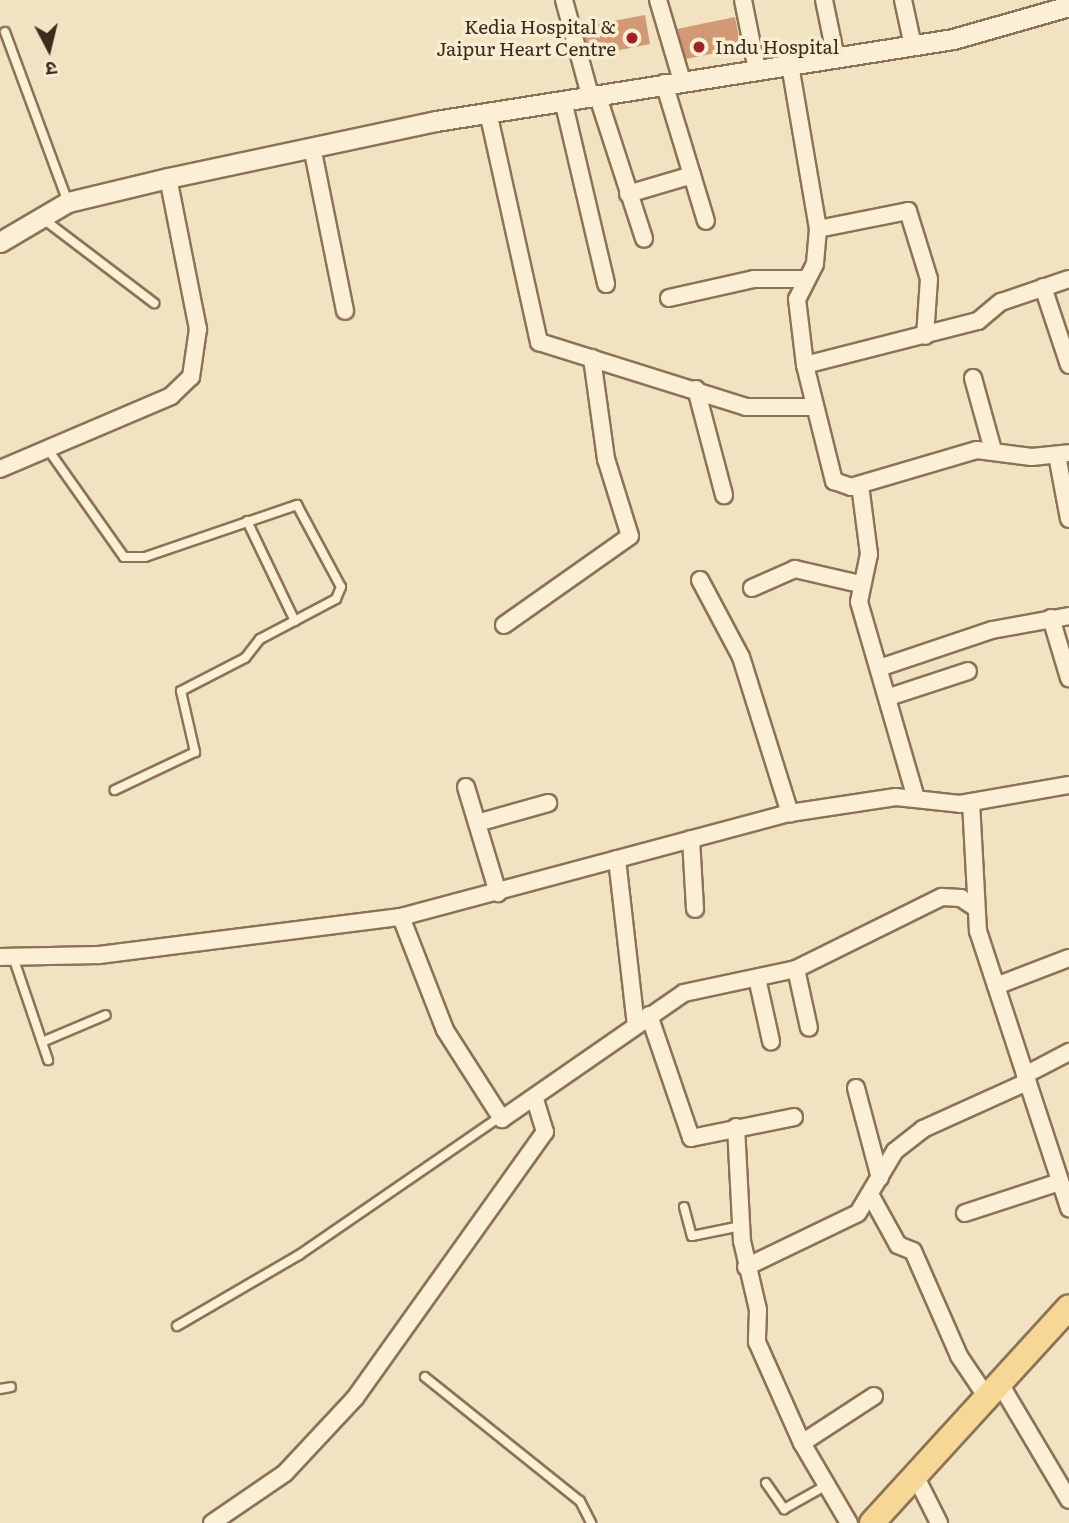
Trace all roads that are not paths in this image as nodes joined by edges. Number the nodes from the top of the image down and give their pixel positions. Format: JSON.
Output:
{"nodes":[{"id":1,"x":564,"y":0,"type":"edge"},
{"id":2,"x":658,"y":0,"type":"edge"},
{"id":3,"x":743,"y":0,"type":"edge"},
{"id":4,"x":824,"y":0,"type":"edge"},
{"id":5,"x":903,"y":0,"type":"edge"},
{"id":6,"x":1069,"y":6,"type":"edge"},
{"id":7,"x":5,"y":32,"type":"dead end"},
{"id":8,"x":913,"y":46,"type":"junction"},
{"id":9,"x":836,"y":58,"type":"junction"},
{"id":10,"x":790,"y":65,"type":"junction"},
{"id":11,"x":757,"y":70,"type":"junction"},
{"id":12,"x":673,"y":82,"type":"junction"},
{"id":13,"x":593,"y":95,"type":"junction"},
{"id":14,"x":563,"y":100,"type":"junction"},
{"id":15,"x":488,"y":112,"type":"junction"},
{"id":16,"x":312,"y":147,"type":"junction"},
{"id":17,"x":692,"y":175,"type":"junction"},
{"id":18,"x":167,"y":178,"type":"junction"},
{"id":19,"x":628,"y":194,"type":"junction"},
{"id":20,"x":68,"y":202,"type":"junction"},
{"id":21,"x":40,"y":217,"type":"junction"},
{"id":22,"x":706,"y":221,"type":"dead end"},
{"id":23,"x":818,"y":229,"type":"junction"},
{"id":24,"x":5,"y":234,"type":"edge"},
{"id":25,"x":644,"y":239,"type":"dead end"},
{"id":26,"x":807,"y":279,"type":"junction"},
{"id":27,"x":1069,"y":279,"type":"edge"},
{"id":28,"x":606,"y":284,"type":"dead end"},
{"id":29,"x":1043,"y":287,"type":"junction"},
{"id":30,"x":669,"y":298,"type":"dead end"},
{"id":31,"x":154,"y":303,"type":"dead end"},
{"id":32,"x":345,"y":311,"type":"dead end"},
{"id":33,"x":925,"y":336,"type":"junction"},
{"id":34,"x":592,"y":358,"type":"junction"},
{"id":35,"x":805,"y":365,"type":"junction"},
{"id":36,"x":1069,"y":365,"type":"edge"},
{"id":37,"x":973,"y":378,"type":"dead end"},
{"id":38,"x":696,"y":389,"type":"junction"},
{"id":39,"x":815,"y":407,"type":"junction"},
{"id":40,"x":47,"y":448,"type":"junction"},
{"id":41,"x":993,"y":450,"type":"junction"},
{"id":42,"x":1063,"y":454,"type":"edge"},
{"id":43,"x":0,"y":470,"type":"edge"},
{"id":44,"x":860,"y":485,"type":"junction"},
{"id":45,"x":724,"y":495,"type":"dead end"},
{"id":46,"x":1069,"y":519,"type":"edge"},
{"id":47,"x":247,"y":521,"type":"junction"},
{"id":48,"x":700,"y":580,"type":"dead end"},
{"id":49,"x":860,"y":584,"type":"junction"},
{"id":50,"x":752,"y":588,"type":"dead end"},
{"id":51,"x":1069,"y":616,"type":"edge"},
{"id":52,"x":1051,"y":618,"type":"junction"},
{"id":53,"x":295,"y":621,"type":"junction"},
{"id":54,"x":504,"y":625,"type":"dead end"},
{"id":55,"x":882,"y":667,"type":"junction"},
{"id":56,"x":968,"y":671,"type":"dead end"},
{"id":57,"x":1069,"y":678,"type":"edge"},
{"id":58,"x":890,"y":697,"type":"junction"},
{"id":59,"x":1069,"y":785,"type":"edge"},
{"id":60,"x":466,"y":788,"type":"dead end"},
{"id":61,"x":115,"y":790,"type":"dead end"},
{"id":62,"x":916,"y":798,"type":"junction"},
{"id":63,"x":971,"y":802,"type":"junction"},
{"id":64,"x":548,"y":803,"type":"dead end"},
{"id":65,"x":790,"y":813,"type":"junction"},
{"id":66,"x":477,"y":823,"type":"junction"},
{"id":67,"x":691,"y":839,"type":"junction"},
{"id":68,"x":617,"y":859,"type":"junction"},
{"id":69,"x":498,"y":893,"type":"junction"},
{"id":70,"x":976,"y":908,"type":"junction"},
{"id":71,"x":695,"y":909,"type":"dead end"},
{"id":72,"x":401,"y":918,"type":"junction"},
{"id":73,"x":7,"y":957,"type":"edge"},
{"id":74,"x":1069,"y":958,"type":"edge"},
{"id":75,"x":796,"y":969,"type":"junction"},
{"id":76,"x":757,"y":978,"type":"junction"},
{"id":77,"x":996,"y":986,"type":"junction"},
{"id":78,"x":106,"y":1015,"type":"dead end"},
{"id":79,"x":643,"y":1020,"type":"junction"},
{"id":80,"x":809,"y":1028,"type":"dead end"},
{"id":81,"x":771,"y":1041,"type":"dead end"},
{"id":82,"x":42,"y":1042,"type":"junction"},
{"id":83,"x":1069,"y":1052,"type":"edge"},
{"id":84,"x":48,"y":1060,"type":"dead end"},
{"id":85,"x":1026,"y":1078,"type":"junction"},
{"id":86,"x":856,"y":1088,"type":"dead end"},
{"id":87,"x":535,"y":1099,"type":"junction"},
{"id":88,"x":794,"y":1117,"type":"dead end"},
{"id":89,"x":498,"y":1118,"type":"junction"},
{"id":90,"x":736,"y":1127,"type":"junction"},
{"id":91,"x":880,"y":1178,"type":"junction"},
{"id":92,"x":1060,"y":1182,"type":"junction"},
{"id":93,"x":871,"y":1196,"type":"junction"},
{"id":94,"x":684,"y":1207,"type":"dead end"},
{"id":95,"x":1069,"y":1208,"type":"edge"},
{"id":96,"x":965,"y":1213,"type":"dead end"},
{"id":97,"x":741,"y":1226,"type":"junction"},
{"id":98,"x":747,"y":1266,"type":"junction"},
{"id":99,"x":1069,"y":1307,"type":"edge"},
{"id":100,"x":177,"y":1326,"type":"dead end"},
{"id":101,"x":425,"y":1377,"type":"dead end"},
{"id":102,"x":11,"y":1387,"type":"dead end"},
{"id":103,"x":0,"y":1389,"type":"edge"},
{"id":104,"x":992,"y":1389,"type":"junction"},
{"id":105,"x":874,"y":1395,"type":"dead end"},
{"id":106,"x":802,"y":1443,"type":"junction"},
{"id":107,"x":915,"y":1475,"type":"junction"},
{"id":108,"x":766,"y":1483,"type":"dead end"},
{"id":109,"x":825,"y":1486,"type":"junction"},
{"id":110,"x":1069,"y":1500,"type":"edge"},
{"id":111,"x":212,"y":1523,"type":"edge"},
{"id":112,"x":591,"y":1523,"type":"edge"},
{"id":113,"x":849,"y":1523,"type":"edge"},
{"id":114,"x":872,"y":1523,"type":"edge"},
{"id":115,"x":939,"y":1523,"type":"edge"}],
"edges":[{"from":1,"to":13,"type":"street"},
{"from":2,"to":12,"type":"street"},
{"from":3,"to":11,"type":"street"},
{"from":4,"to":9,"type":"street"},
{"from":5,"to":8,"type":"street"},
{"from":6,"to":8,"type":"street"},
{"from":7,"to":20,"type":"lane"},
{"from":8,"to":9,"type":"street"},
{"from":9,"to":10,"type":"street"},
{"from":10,"to":11,"type":"street"},
{"from":10,"to":23,"type":"street"},
{"from":11,"to":12,"type":"street"},
{"from":12,"to":13,"type":"street"},
{"from":12,"to":17,"type":"street"},
{"from":13,"to":14,"type":"street"},
{"from":13,"to":19,"type":"street"},
{"from":14,"to":15,"type":"street"},
{"from":14,"to":28,"type":"street"},
{"from":15,"to":16,"type":"street"},
{"from":15,"to":34,"type":"street"},
{"from":16,"to":18,"type":"street"},
{"from":16,"to":32,"type":"street"},
{"from":17,"to":19,"type":"street"},
{"from":17,"to":22,"type":"street"},
{"from":18,"to":20,"type":"street"},
{"from":18,"to":40,"type":"street"},
{"from":19,"to":25,"type":"street"},
{"from":20,"to":21,"type":"street"},
{"from":21,"to":24,"type":"street"},
{"from":21,"to":31,"type":"lane"},
{"from":23,"to":26,"type":"street"},
{"from":23,"to":33,"type":"street"},
{"from":26,"to":30,"type":"street"},
{"from":26,"to":35,"type":"street"},
{"from":27,"to":29,"type":"street"},
{"from":29,"to":33,"type":"street"},
{"from":29,"to":36,"type":"street"},
{"from":33,"to":35,"type":"street"},
{"from":34,"to":38,"type":"street"},
{"from":34,"to":54,"type":"street"},
{"from":35,"to":39,"type":"street"},
{"from":37,"to":41,"type":"street"},
{"from":38,"to":39,"type":"street"},
{"from":38,"to":45,"type":"street"},
{"from":39,"to":44,"type":"street"},
{"from":40,"to":43,"type":"street"},
{"from":40,"to":47,"type":"lane"},
{"from":41,"to":42,"type":"street"},
{"from":41,"to":44,"type":"street"},
{"from":42,"to":46,"type":"street"},
{"from":44,"to":49,"type":"street"},
{"from":47,"to":53,"type":"lane"},
{"from":47,"to":53,"type":"lane"},
{"from":48,"to":65,"type":"street"},
{"from":49,"to":50,"type":"street"},
{"from":49,"to":55,"type":"street"},
{"from":51,"to":52,"type":"street"},
{"from":52,"to":55,"type":"street"},
{"from":52,"to":57,"type":"street"},
{"from":53,"to":61,"type":"lane"},
{"from":55,"to":58,"type":"street"},
{"from":56,"to":58,"type":"street"},
{"from":58,"to":62,"type":"street"},
{"from":59,"to":63,"type":"street"},
{"from":60,"to":66,"type":"street"},
{"from":62,"to":63,"type":"street"},
{"from":62,"to":65,"type":"street"},
{"from":63,"to":70,"type":"street"},
{"from":64,"to":66,"type":"street"},
{"from":65,"to":67,"type":"street"},
{"from":66,"to":69,"type":"street"},
{"from":67,"to":68,"type":"street"},
{"from":67,"to":71,"type":"street"},
{"from":68,"to":69,"type":"street"},
{"from":68,"to":79,"type":"street"},
{"from":69,"to":72,"type":"street"},
{"from":70,"to":75,"type":"street"},
{"from":70,"to":77,"type":"street"},
{"from":72,"to":73,"type":"street"},
{"from":72,"to":89,"type":"street"},
{"from":73,"to":82,"type":"lane"},
{"from":74,"to":77,"type":"street"},
{"from":75,"to":76,"type":"street"},
{"from":75,"to":80,"type":"street"},
{"from":76,"to":79,"type":"street"},
{"from":76,"to":81,"type":"street"},
{"from":77,"to":85,"type":"street"},
{"from":78,"to":82,"type":"lane"},
{"from":79,"to":87,"type":"street"},
{"from":79,"to":90,"type":"street"},
{"from":82,"to":84,"type":"lane"},
{"from":83,"to":85,"type":"street"},
{"from":85,"to":91,"type":"street"},
{"from":85,"to":92,"type":"street"},
{"from":86,"to":91,"type":"street"},
{"from":87,"to":89,"type":"street"},
{"from":87,"to":111,"type":"street"},
{"from":88,"to":90,"type":"street"},
{"from":89,"to":100,"type":"lane"},
{"from":90,"to":97,"type":"street"},
{"from":91,"to":93,"type":"street"},
{"from":92,"to":95,"type":"street"},
{"from":92,"to":96,"type":"street"},
{"from":93,"to":98,"type":"street"},
{"from":93,"to":104,"type":"street"},
{"from":94,"to":97,"type":"lane"},
{"from":97,"to":98,"type":"street"},
{"from":98,"to":106,"type":"street"},
{"from":99,"to":104,"type":"main road"},
{"from":101,"to":112,"type":"lane"},
{"from":102,"to":103,"type":"lane"},
{"from":104,"to":107,"type":"main road"},
{"from":104,"to":110,"type":"street"},
{"from":105,"to":106,"type":"street"},
{"from":106,"to":109,"type":"street"},
{"from":107,"to":114,"type":"main road"},
{"from":107,"to":115,"type":"street"},
{"from":108,"to":109,"type":"lane"},
{"from":109,"to":113,"type":"street"}]}
